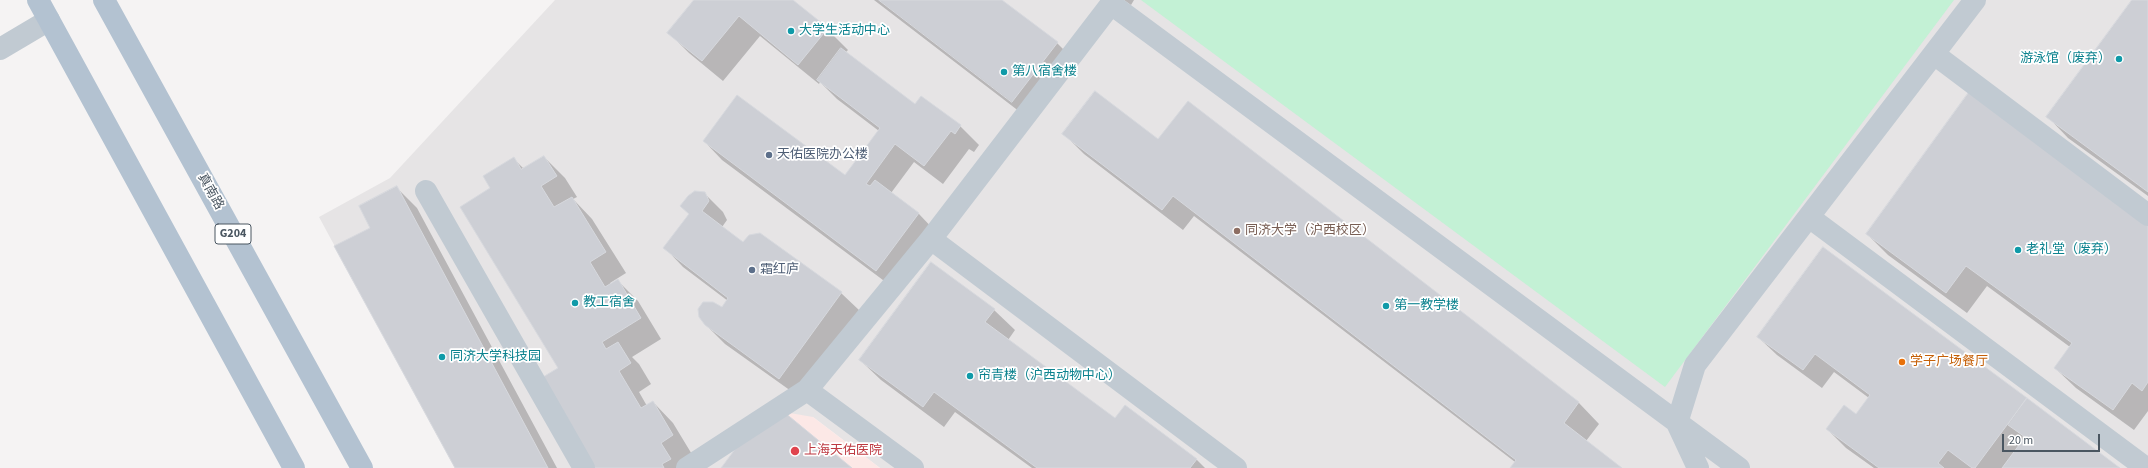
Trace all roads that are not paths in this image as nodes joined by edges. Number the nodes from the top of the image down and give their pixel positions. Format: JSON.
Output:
{"nodes":[{"id":1,"x":38,"y":0,"type":"edge"},
{"id":2,"x":104,"y":0,"type":"edge"},
{"id":3,"x":1976,"y":0,"type":"edge"},
{"id":4,"x":1112,"y":2,"type":"edge"},
{"id":5,"x":49,"y":20,"type":"junction"},
{"id":6,"x":0,"y":49,"type":"edge"},
{"id":7,"x":1934,"y":54,"type":"junction"},
{"id":8,"x":426,"y":191,"type":"dead end"},
{"id":9,"x":2148,"y":215,"type":"edge"},
{"id":10,"x":1809,"y":217,"type":"junction"},
{"id":11,"x":931,"y":239,"type":"junction"},
{"id":12,"x":807,"y":390,"type":"junction"},
{"id":13,"x":1678,"y":423,"type":"junction"},
{"id":14,"x":294,"y":468,"type":"edge"},
{"id":15,"x":362,"y":468,"type":"edge"},
{"id":16,"x":584,"y":468,"type":"edge"},
{"id":17,"x":687,"y":468,"type":"edge"},
{"id":18,"x":913,"y":468,"type":"edge"},
{"id":19,"x":1236,"y":468,"type":"edge"},
{"id":20,"x":1698,"y":468,"type":"edge"},
{"id":21,"x":1738,"y":468,"type":"edge"},
{"id":22,"x":2146,"y":468,"type":"edge"}],
"edges":[{"from":1,"to":5,"type":"main road"},
{"from":2,"to":15,"type":"main road","name":"真南路","number":"G204"},
{"from":3,"to":7,"type":"lane"},
{"from":4,"to":11,"type":"lane"},
{"from":4,"to":13,"type":"lane"},
{"from":5,"to":6,"type":"lane"},
{"from":5,"to":14,"type":"main road"},
{"from":7,"to":9,"type":"lane"},
{"from":7,"to":10,"type":"lane"},
{"from":8,"to":16,"type":"lane"},
{"from":10,"to":13,"type":"lane"},
{"from":10,"to":22,"type":"lane"},
{"from":11,"to":12,"type":"lane"},
{"from":11,"to":19,"type":"lane"},
{"from":12,"to":17,"type":"lane"},
{"from":12,"to":18,"type":"lane"},
{"from":13,"to":20,"type":"lane"},
{"from":13,"to":21,"type":"lane"}]}
